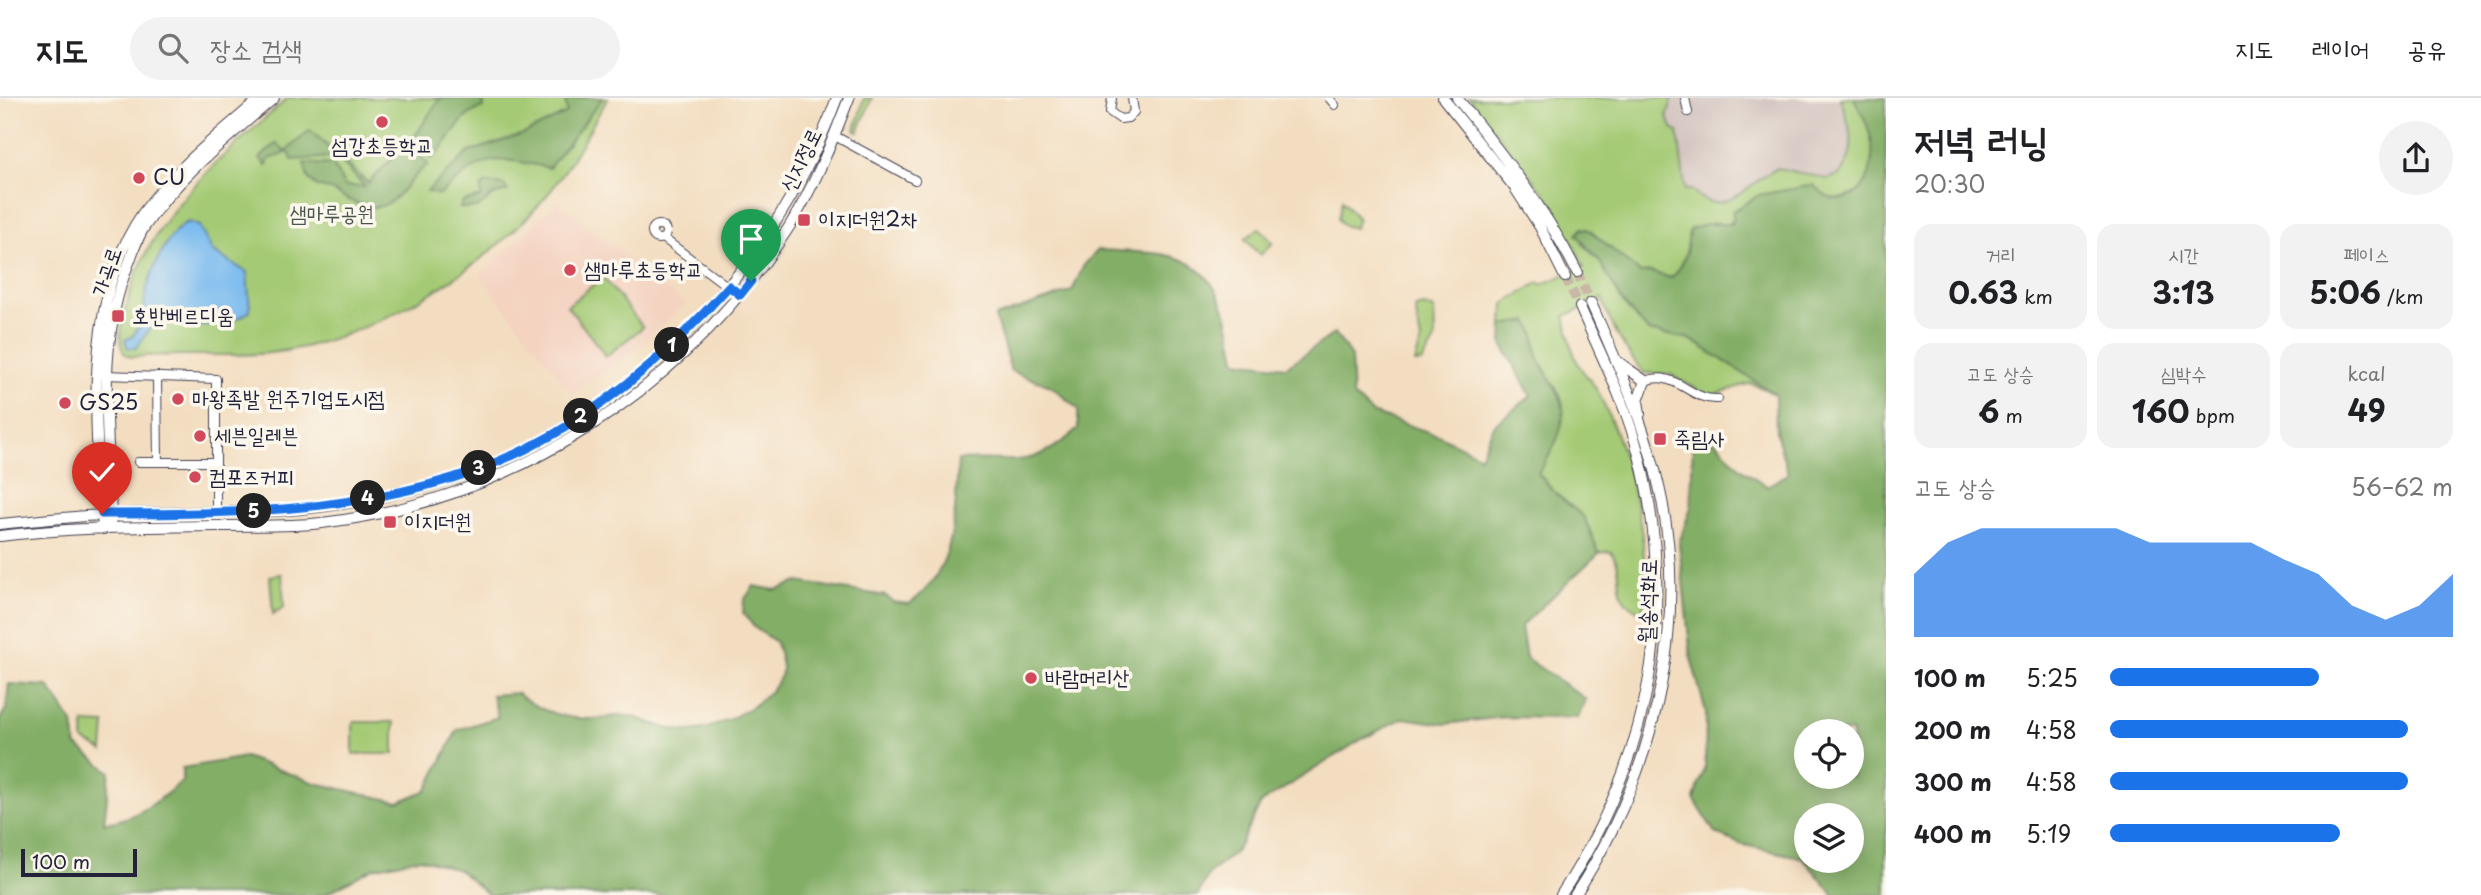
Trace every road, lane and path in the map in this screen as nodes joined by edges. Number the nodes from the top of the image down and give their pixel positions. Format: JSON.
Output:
{"nodes":[{"id":1,"x":261,"y":98,"type":"edge"},
{"id":2,"x":274,"y":98,"type":"edge"},
{"id":3,"x":837,"y":98,"type":"edge"},
{"id":4,"x":849,"y":98,"type":"edge"},
{"id":5,"x":1112,"y":98,"type":"edge"},
{"id":6,"x":1132,"y":98,"type":"edge"},
{"id":7,"x":1443,"y":98,"type":"edge"},
{"id":8,"x":1457,"y":98,"type":"edge"},
{"id":9,"x":1685,"y":98,"type":"edge"},
{"id":10,"x":1688,"y":112,"type":"dead end"},
{"id":11,"x":823,"y":130,"type":"junction"},
{"id":12,"x":835,"y":136,"type":"junction"},
{"id":13,"x":915,"y":180,"type":"dead end"},
{"id":14,"x":663,"y":238,"type":"dead end"},
{"id":15,"x":1577,"y":272,"type":"tunnel mouth"},
{"id":16,"x":1565,"y":277,"type":"tunnel mouth"},
{"id":17,"x":729,"y":286,"type":"junction"},
{"id":18,"x":740,"y":295,"type":"junction"},
{"id":19,"x":1615,"y":359,"type":"junction"},
{"id":20,"x":101,"y":375,"type":"junction"},
{"id":21,"x":158,"y":376,"type":"junction"},
{"id":22,"x":1645,"y":381,"type":"junction"},
{"id":23,"x":1622,"y":391,"type":"junction"},
{"id":24,"x":1718,"y":399,"type":"dead end"},
{"id":25,"x":1642,"y":430,"type":"junction"},
{"id":26,"x":138,"y":462,"type":"dead end"},
{"id":27,"x":158,"y":462,"type":"junction"},
{"id":28,"x":216,"y":462,"type":"junction"},
{"id":29,"x":216,"y":512,"type":"junction"},
{"id":30,"x":106,"y":514,"type":"junction"},
{"id":31,"x":0,"y":524,"type":"edge"},
{"id":32,"x":107,"y":528,"type":"junction"},
{"id":33,"x":0,"y":536,"type":"edge"},
{"id":34,"x":1561,"y":895,"type":"edge"},
{"id":35,"x":1575,"y":895,"type":"edge"}],
"edges":[{"from":1,"to":20,"type":"street","name":"가곡로"},
{"from":2,"to":20,"type":"street","name":"가곡로"},
{"from":3,"to":11,"type":"street","name":"신지정로"},
{"from":4,"to":12,"type":"street","name":"신지정로"},
{"from":5,"to":6,"type":"street"},
{"from":7,"to":16,"type":"street"},
{"from":8,"to":15,"type":"street"},
{"from":9,"to":10,"type":"street"},
{"from":11,"to":12,"type":"street"},
{"from":11,"to":17,"type":"street","name":"신지정로"},
{"from":12,"to":13,"type":"street"},
{"from":12,"to":18,"type":"street","name":"신지정로"},
{"from":14,"to":17,"type":"street"},
{"from":17,"to":18,"type":"street"},
{"from":17,"to":29,"type":"street","name":"신지정로"},
{"from":18,"to":32,"type":"street","name":"신지정로"},
{"from":19,"to":22,"type":"street"},
{"from":19,"to":23,"type":"street","name":"월송석화로"},
{"from":19,"to":23,"type":"street","name":"월송석화로"},
{"from":20,"to":21,"type":"street"},
{"from":20,"to":30,"type":"street","name":"가곡로"},
{"from":21,"to":27,"type":"street"},
{"from":21,"to":28,"type":"street"},
{"from":22,"to":23,"type":"street"},
{"from":22,"to":24,"type":"street"},
{"from":22,"to":25,"type":"street"},
{"from":23,"to":25,"type":"street","name":"월송석화로"},
{"from":23,"to":34,"type":"street","name":"월송석화로"},
{"from":25,"to":35,"type":"street","name":"월송석화로"},
{"from":26,"to":27,"type":"street"},
{"from":27,"to":28,"type":"street"},
{"from":28,"to":29,"type":"street"},
{"from":29,"to":30,"type":"street","name":"신지정로"},
{"from":30,"to":31,"type":"street","name":"신지정로"},
{"from":30,"to":32,"type":"street","name":"가곡로"},
{"from":32,"to":33,"type":"street","name":"신지정로"}]}
